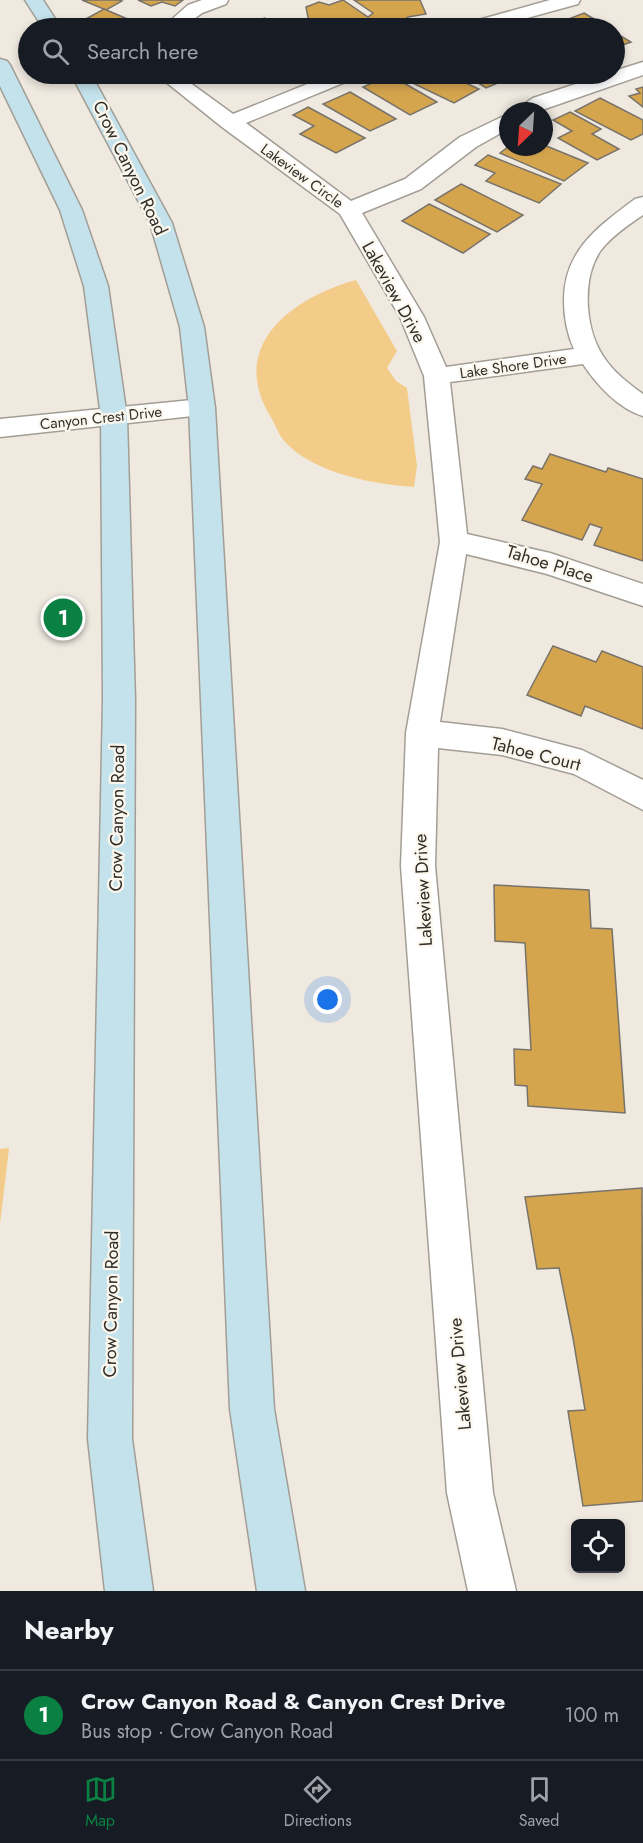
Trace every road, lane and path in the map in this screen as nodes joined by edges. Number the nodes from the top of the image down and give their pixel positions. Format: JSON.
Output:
{"nodes":[{"id":1,"x":34,"y":0,"type":"edge"},
{"id":2,"x":219,"y":0,"type":"edge"},
{"id":3,"x":571,"y":0,"type":"edge"},
{"id":4,"x":46,"y":18,"type":"edge"},
{"id":5,"x":184,"y":18,"type":"edge"},
{"id":6,"x":507,"y":18,"type":"edge"},
{"id":7,"x":0,"y":65,"type":"edge"},
{"id":8,"x":643,"y":68,"type":"edge"},
{"id":9,"x":625,"y":74,"type":"edge"},
{"id":10,"x":86,"y":84,"type":"edge"},
{"id":11,"x":179,"y":84,"type":"edge"},
{"id":12,"x":324,"y":84,"type":"edge"},
{"id":13,"x":595,"y":84,"type":"edge"},
{"id":14,"x":540,"y":102,"type":"edge"},
{"id":15,"x":230,"y":123,"type":"junction"},
{"id":16,"x":499,"y":125,"type":"edge"},
{"id":17,"x":643,"y":204,"type":"edge"},
{"id":18,"x":349,"y":210,"type":"junction"},
{"id":19,"x":589,"y":355,"type":"junction"},
{"id":20,"x":437,"y":376,"type":"junction"},
{"id":21,"x":643,"y":407,"type":"edge"},
{"id":22,"x":202,"y":408,"type":"junction"},
{"id":23,"x":114,"y":417,"type":"junction"},
{"id":24,"x":0,"y":428,"type":"edge"},
{"id":25,"x":454,"y":542,"type":"junction"},
{"id":26,"x":643,"y":595,"type":"edge"},
{"id":27,"x":422,"y":733,"type":"junction"},
{"id":28,"x":643,"y":796,"type":"edge"},
{"id":29,"x":129,"y":1591,"type":"edge"},
{"id":30,"x":281,"y":1591,"type":"edge"},
{"id":31,"x":492,"y":1591,"type":"edge"}],
"edges":[{"from":1,"to":4,"type":"main road"},
{"from":2,"to":5,"type":"street"},
{"from":3,"to":6,"type":"street"},
{"from":7,"to":23,"type":"main road","name":"Crow Canyon Road"},
{"from":8,"to":9,"type":"street"},
{"from":10,"to":22,"type":"main road","name":"Crow Canyon Road"},
{"from":11,"to":15,"type":"street","name":"Lakeview Circle"},
{"from":12,"to":15,"type":"street"},
{"from":13,"to":14,"type":"street"},
{"from":15,"to":18,"type":"street","name":"Lakeview Circle"},
{"from":16,"to":18,"type":"street","name":"Lakeview Circle"},
{"from":17,"to":19,"type":"street"},
{"from":18,"to":20,"type":"street","name":"Lakeview Drive"},
{"from":19,"to":20,"type":"street","name":"Lake Shore Drive"},
{"from":19,"to":21,"type":"street"},
{"from":20,"to":25,"type":"street","name":"Lakeview Drive"},
{"from":22,"to":23,"type":"street","name":"Canyon Crest Drive"},
{"from":22,"to":30,"type":"main road","name":"Crow Canyon Road"},
{"from":23,"to":24,"type":"street","name":"Canyon Crest Drive"},
{"from":23,"to":29,"type":"main road","name":"Crow Canyon Road"},
{"from":25,"to":26,"type":"street","name":"Tahoe Place"},
{"from":25,"to":27,"type":"street","name":"Lakeview Drive"},
{"from":27,"to":28,"type":"street","name":"Tahoe Court"},
{"from":27,"to":31,"type":"street","name":"Lakeview Drive"}]}
